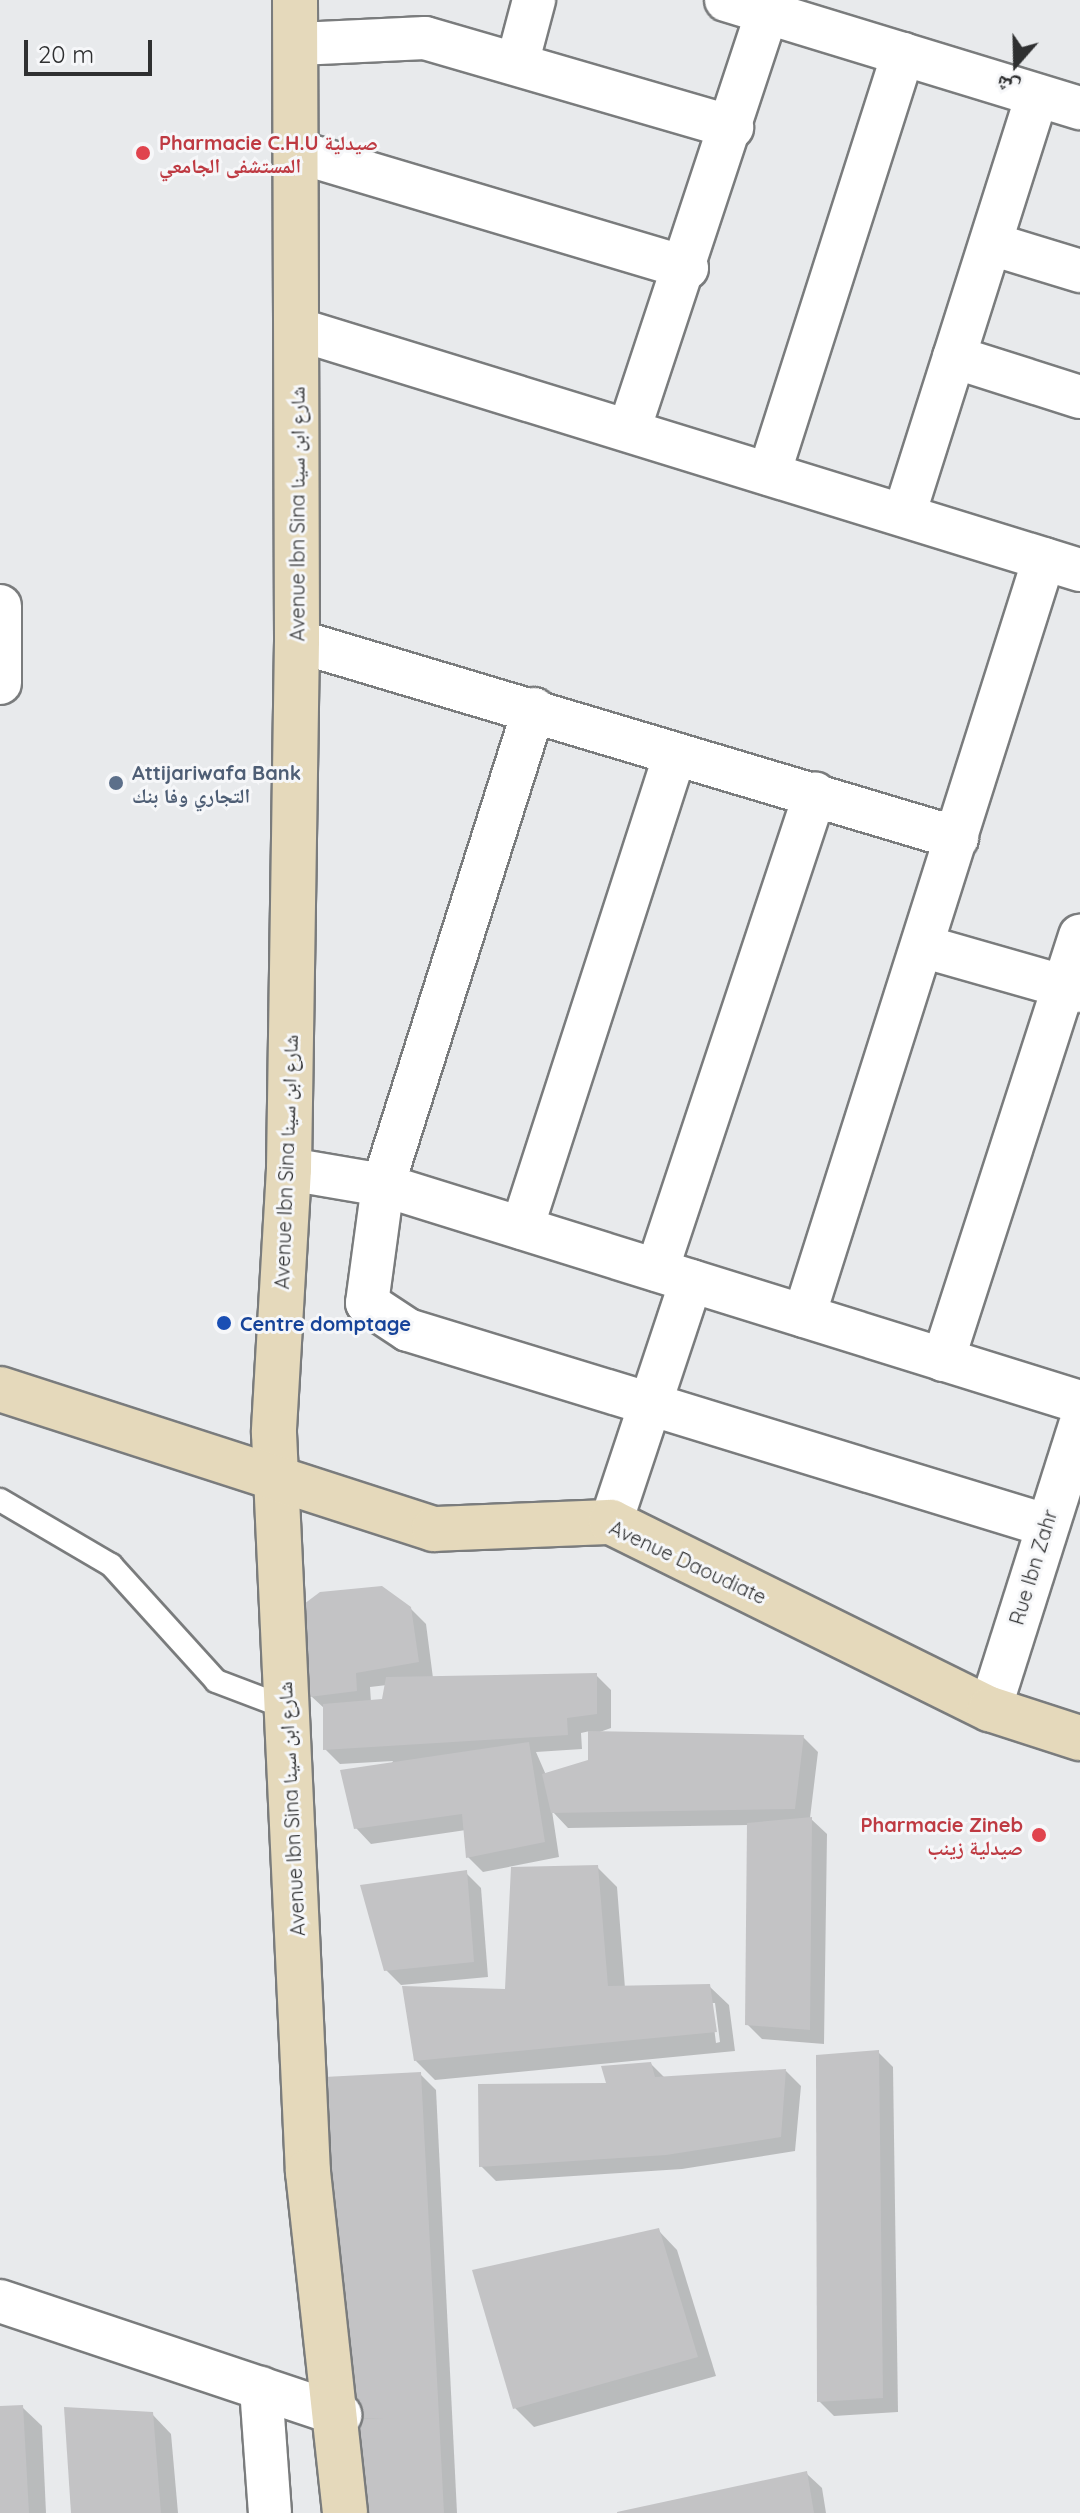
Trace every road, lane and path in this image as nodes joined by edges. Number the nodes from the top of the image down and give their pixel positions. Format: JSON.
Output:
{"nodes":[{"id":1,"x":295,"y":0,"type":"edge"},
{"id":2,"x":534,"y":0,"type":"edge"},
{"id":3,"x":726,"y":0,"type":"edge"},
{"id":4,"x":767,"y":13,"type":"junction"},
{"id":5,"x":835,"y":16,"type":"edge"},
{"id":6,"x":298,"y":44,"type":"junction"},
{"id":7,"x":903,"y":54,"type":"junction"},
{"id":8,"x":517,"y":64,"type":"junction"},
{"id":9,"x":1037,"y":96,"type":"junction"},
{"id":10,"x":1080,"y":108,"type":"edge"},
{"id":11,"x":732,"y":127,"type":"junction"},
{"id":12,"x":298,"y":152,"type":"junction"},
{"id":13,"x":995,"y":245,"type":"junction"},
{"id":14,"x":687,"y":268,"type":"junction"},
{"id":15,"x":1080,"y":271,"type":"edge"},
{"id":16,"x":297,"y":329,"type":"junction"},
{"id":17,"x":954,"y":357,"type":"junction"},
{"id":18,"x":1080,"y":397,"type":"edge"},
{"id":19,"x":629,"y":430,"type":"junction"},
{"id":20,"x":769,"y":474,"type":"junction"},
{"id":21,"x":904,"y":515,"type":"junction"},
{"id":22,"x":1062,"y":564,"type":"edge"},
{"id":23,"x":0,"y":606,"type":"edge"},
{"id":24,"x":297,"y":641,"type":"junction"},
{"id":25,"x":0,"y":683,"type":"edge"},
{"id":26,"x":534,"y":709,"type":"junction"},
{"id":27,"x":675,"y":754,"type":"junction"},
{"id":28,"x":815,"y":794,"type":"junction"},
{"id":29,"x":957,"y":838,"type":"junction"},
{"id":30,"x":1080,"y":936,"type":"edge"},
{"id":31,"x":922,"y":946,"type":"junction"},
{"id":32,"x":1072,"y":989,"type":"edge"},
{"id":33,"x":289,"y":1169,"type":"junction"},
{"id":34,"x":383,"y":1185,"type":"junction"},
{"id":35,"x":522,"y":1228,"type":"junction"},
{"id":36,"x":674,"y":1276,"type":"junction"},
{"id":37,"x":804,"y":1316,"type":"junction"},
{"id":38,"x":943,"y":1360,"type":"junction"},
{"id":39,"x":0,"y":1389,"type":"edge"},
{"id":40,"x":646,"y":1402,"type":"junction"},
{"id":41,"x":1080,"y":1402,"type":"edge"},
{"id":42,"x":1080,"y":1426,"type":"edge"},
{"id":43,"x":276,"y":1480,"type":"junction"},
{"id":44,"x":0,"y":1500,"type":"edge"},
{"id":45,"x":611,"y":1522,"type":"junction"},
{"id":46,"x":1045,"y":1525,"type":"junction"},
{"id":47,"x":287,"y":1708,"type":"junction"},
{"id":48,"x":990,"y":1709,"type":"junction"},
{"id":49,"x":1080,"y":1738,"type":"edge"},
{"id":50,"x":0,"y":2301,"type":"edge"},
{"id":51,"x":261,"y":2388,"type":"junction"},
{"id":52,"x":340,"y":2415,"type":"junction"},
{"id":53,"x":270,"y":2513,"type":"edge"},
{"id":54,"x":345,"y":2513,"type":"edge"}],
"edges":[{"from":1,"to":6,"type":"street","name":"Avenue Ibn Sina شارع ابن سينا"},
{"from":2,"to":8,"type":"street"},
{"from":3,"to":4,"type":"street"},
{"from":4,"to":5,"type":"street"},
{"from":4,"to":11,"type":"street"},
{"from":5,"to":7,"type":"street"},
{"from":6,"to":8,"type":"street"},
{"from":6,"to":12,"type":"street","name":"Avenue Ibn Sina شارع ابن سينا"},
{"from":7,"to":9,"type":"street"},
{"from":7,"to":20,"type":"street"},
{"from":8,"to":11,"type":"street"},
{"from":9,"to":10,"type":"street"},
{"from":9,"to":13,"type":"street"},
{"from":11,"to":14,"type":"street"},
{"from":12,"to":14,"type":"street"},
{"from":12,"to":16,"type":"street","name":"Avenue Ibn Sina شارع ابن سينا"},
{"from":13,"to":15,"type":"street"},
{"from":13,"to":17,"type":"street"},
{"from":14,"to":19,"type":"street"},
{"from":16,"to":19,"type":"street"},
{"from":16,"to":24,"type":"street","name":"Avenue Ibn Sina شارع ابن سينا"},
{"from":17,"to":18,"type":"street"},
{"from":17,"to":21,"type":"street"},
{"from":19,"to":20,"type":"street"},
{"from":20,"to":21,"type":"street"},
{"from":21,"to":22,"type":"street"},
{"from":22,"to":29,"type":"street"},
{"from":23,"to":25,"type":"street"},
{"from":24,"to":26,"type":"street"},
{"from":24,"to":33,"type":"street","name":"Avenue Ibn Sina شارع ابن سينا"},
{"from":26,"to":27,"type":"street"},
{"from":26,"to":34,"type":"street"},
{"from":27,"to":28,"type":"street"},
{"from":27,"to":35,"type":"street"},
{"from":28,"to":29,"type":"street"},
{"from":28,"to":36,"type":"street"},
{"from":29,"to":31,"type":"street"},
{"from":30,"to":32,"type":"street"},
{"from":31,"to":32,"type":"street"},
{"from":31,"to":37,"type":"street"},
{"from":32,"to":38,"type":"street"},
{"from":33,"to":34,"type":"street"},
{"from":33,"to":43,"type":"street","name":"Avenue Ibn Sina شارع ابن سينا"},
{"from":34,"to":35,"type":"street"},
{"from":34,"to":40,"type":"street"},
{"from":35,"to":36,"type":"street"},
{"from":36,"to":37,"type":"street"},
{"from":36,"to":40,"type":"street"},
{"from":37,"to":38,"type":"street"},
{"from":38,"to":41,"type":"street"},
{"from":39,"to":43,"type":"street","name":"Avenue Daoudiate"},
{"from":40,"to":45,"type":"street"},
{"from":40,"to":46,"type":"street"},
{"from":42,"to":46,"type":"street","name":"Rue Ibn Zahr"},
{"from":43,"to":45,"type":"street","name":"Avenue Daoudiate"},
{"from":43,"to":47,"type":"street","name":"Avenue Ibn Sina شارع ابن سينا"},
{"from":44,"to":47,"type":"lane"},
{"from":45,"to":48,"type":"street","name":"Avenue Daoudiate"},
{"from":46,"to":48,"type":"street","name":"Rue Ibn Zahr"},
{"from":47,"to":52,"type":"street","name":"Avenue Ibn Sina شارع ابن سينا"},
{"from":48,"to":49,"type":"street","name":"Avenue Daoudiate"},
{"from":50,"to":51,"type":"street"},
{"from":51,"to":52,"type":"street"},
{"from":51,"to":53,"type":"street"},
{"from":52,"to":54,"type":"street","name":"Avenue Ibn Sina شارع ابن سينا"}]}
